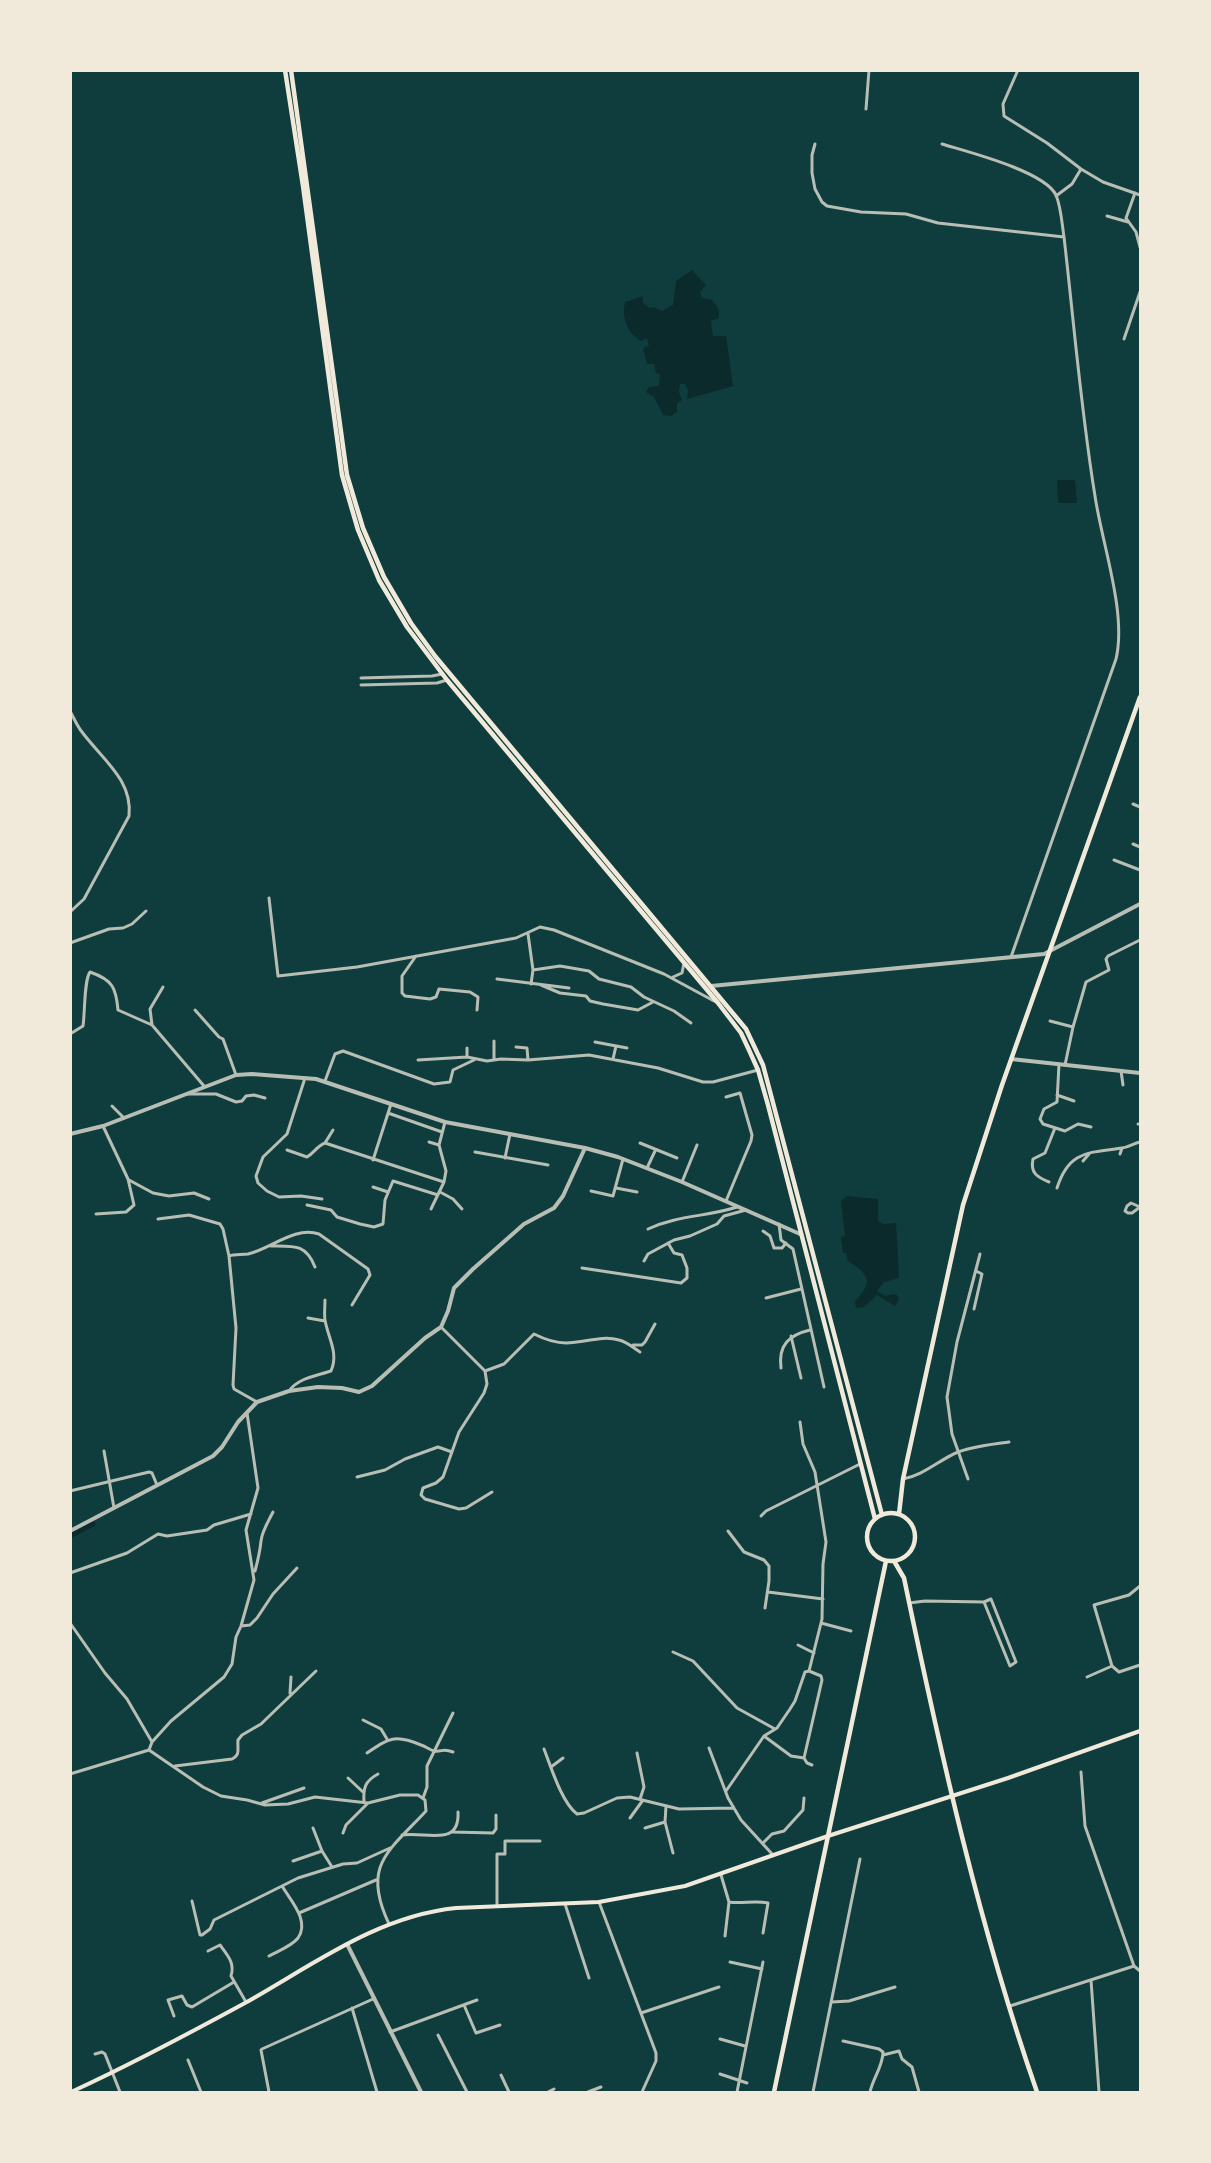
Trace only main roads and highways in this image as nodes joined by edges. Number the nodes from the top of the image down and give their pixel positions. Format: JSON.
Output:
{"nodes":[{"id":1,"x":291,"y":71,"type":"edge"},
{"id":2,"x":1140,"y":697,"type":"edge"},
{"id":3,"x":898,"y":1514,"type":"junction"},
{"id":4,"x":882,"y":1515,"type":"junction"},
{"id":5,"x":875,"y":1519,"type":"junction"},
{"id":6,"x":885,"y":1561,"type":"junction"},
{"id":7,"x":894,"y":1561,"type":"junction"},
{"id":8,"x":1140,"y":1731,"type":"edge"},
{"id":9,"x":954,"y":1797,"type":"junction"},
{"id":10,"x":828,"y":1836,"type":"junction"},
{"id":11,"x":70,"y":2092,"type":"edge"},
{"id":12,"x":774,"y":2092,"type":"edge"},
{"id":13,"x":1037,"y":2092,"type":"edge"}],
"edges":[{"from":1,"to":4,"type":"main road"},
{"from":1,"to":5,"type":"main road"},
{"from":2,"to":3,"type":"main road"},
{"from":3,"to":4,"type":"main road"},
{"from":3,"to":7,"type":"main road"},
{"from":4,"to":5,"type":"main road"},
{"from":5,"to":6,"type":"main road"},
{"from":6,"to":7,"type":"main road"},
{"from":6,"to":10,"type":"main road"},
{"from":7,"to":9,"type":"main road"},
{"from":8,"to":9,"type":"main road"},
{"from":9,"to":10,"type":"main road"},
{"from":9,"to":13,"type":"main road"},
{"from":10,"to":11,"type":"main road"},
{"from":10,"to":12,"type":"main road"}]}
